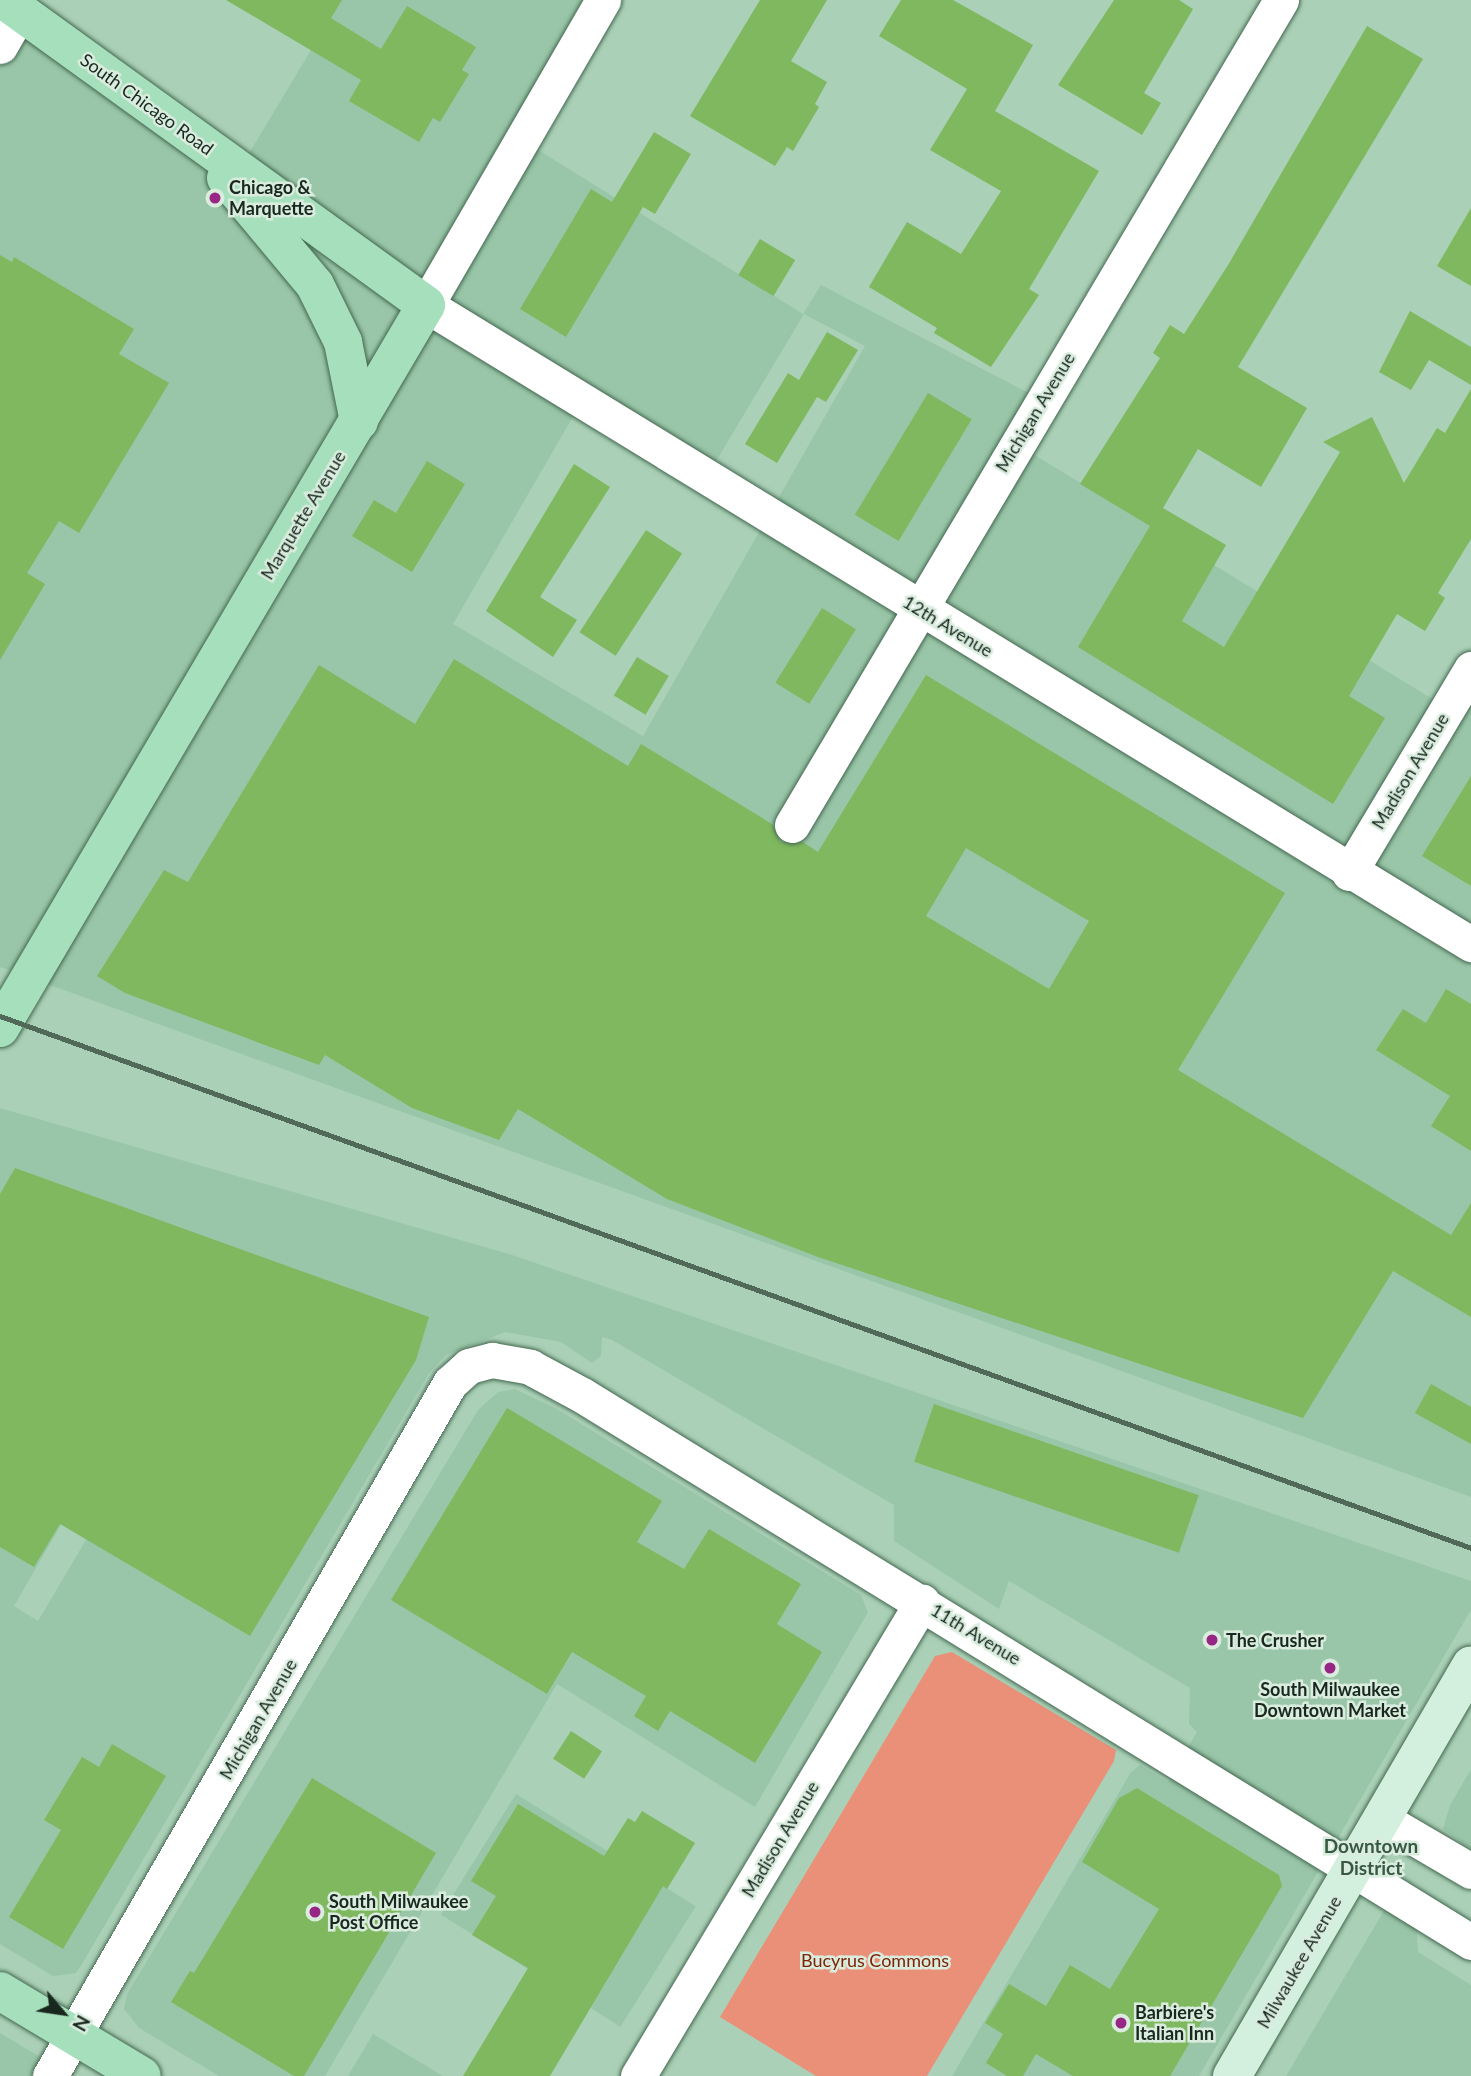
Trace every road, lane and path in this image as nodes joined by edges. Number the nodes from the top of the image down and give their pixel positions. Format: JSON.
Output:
{"nodes":[{"id":1,"x":603,"y":0,"type":"edge"},
{"id":2,"x":1281,"y":0,"type":"edge"},
{"id":3,"x":12,"y":6,"type":"edge"},
{"id":4,"x":0,"y":46,"type":"edge"},
{"id":5,"x":191,"y":135,"type":"junction"},
{"id":6,"x":426,"y":305,"type":"junction"},
{"id":7,"x":359,"y":421,"type":"junction"},
{"id":8,"x":918,"y":608,"type":"junction"},
{"id":9,"x":1471,"y":670,"type":"edge"},
{"id":10,"x":792,"y":825,"type":"dead end"},
{"id":11,"x":1349,"y":873,"type":"junction"},
{"id":12,"x":1471,"y":944,"type":"edge"},
{"id":13,"x":0,"y":1028,"type":"edge"},
{"id":14,"x":469,"y":1366,"type":"joint"},
{"id":15,"x":922,"y":1602,"type":"junction"},
{"id":16,"x":1471,"y":1666,"type":"edge"},
{"id":17,"x":1382,"y":1819,"type":"junction"},
{"id":18,"x":1355,"y":1866,"type":"junction"},
{"id":19,"x":1471,"y":1871,"type":"edge"},
{"id":20,"x":1471,"y":1942,"type":"edge"},
{"id":21,"x":0,"y":1991,"type":"edge"},
{"id":22,"x":75,"y":2036,"type":"junction"},
{"id":23,"x":51,"y":2076,"type":"edge"},
{"id":24,"x":142,"y":2076,"type":"edge"},
{"id":25,"x":638,"y":2076,"type":"edge"},
{"id":26,"x":1232,"y":2076,"type":"edge"}],
"edges":[{"from":1,"to":6,"type":"street","name":"Marquette Avenue"},
{"from":2,"to":8,"type":"street","name":"Michigan Avenue"},
{"from":3,"to":4,"type":"street"},
{"from":3,"to":5,"type":"main road","name":"South Chicago Road"},
{"from":5,"to":6,"type":"main road","name":"South Chicago Road"},
{"from":5,"to":7,"type":"main road"},
{"from":6,"to":7,"type":"main road","name":"Marquette Avenue"},
{"from":6,"to":8,"type":"street","name":"12th Avenue"},
{"from":7,"to":13,"type":"main road","name":"Marquette Avenue"},
{"from":8,"to":10,"type":"street","name":"Michigan Avenue"},
{"from":8,"to":11,"type":"street","name":"12th Avenue"},
{"from":9,"to":11,"type":"street","name":"Madison Avenue"},
{"from":11,"to":12,"type":"street","name":"12th Avenue"},
{"from":14,"to":15,"type":"street","name":"11th Avenue"},
{"from":14,"to":22,"type":"street","name":"Michigan Avenue"},
{"from":15,"to":18,"type":"street","name":"11th Avenue"},
{"from":15,"to":25,"type":"street","name":"Madison Avenue"},
{"from":16,"to":17,"type":"street","name":"Milwaukee Avenue"},
{"from":17,"to":18,"type":"street","name":"Milwaukee Avenue"},
{"from":17,"to":19,"type":"street"},
{"from":18,"to":20,"type":"street","name":"11th Avenue"},
{"from":18,"to":26,"type":"street","name":"Milwaukee Avenue"},
{"from":21,"to":22,"type":"main road"},
{"from":22,"to":23,"type":"street","name":"Michigan Avenue"},
{"from":22,"to":24,"type":"main road"}]}
